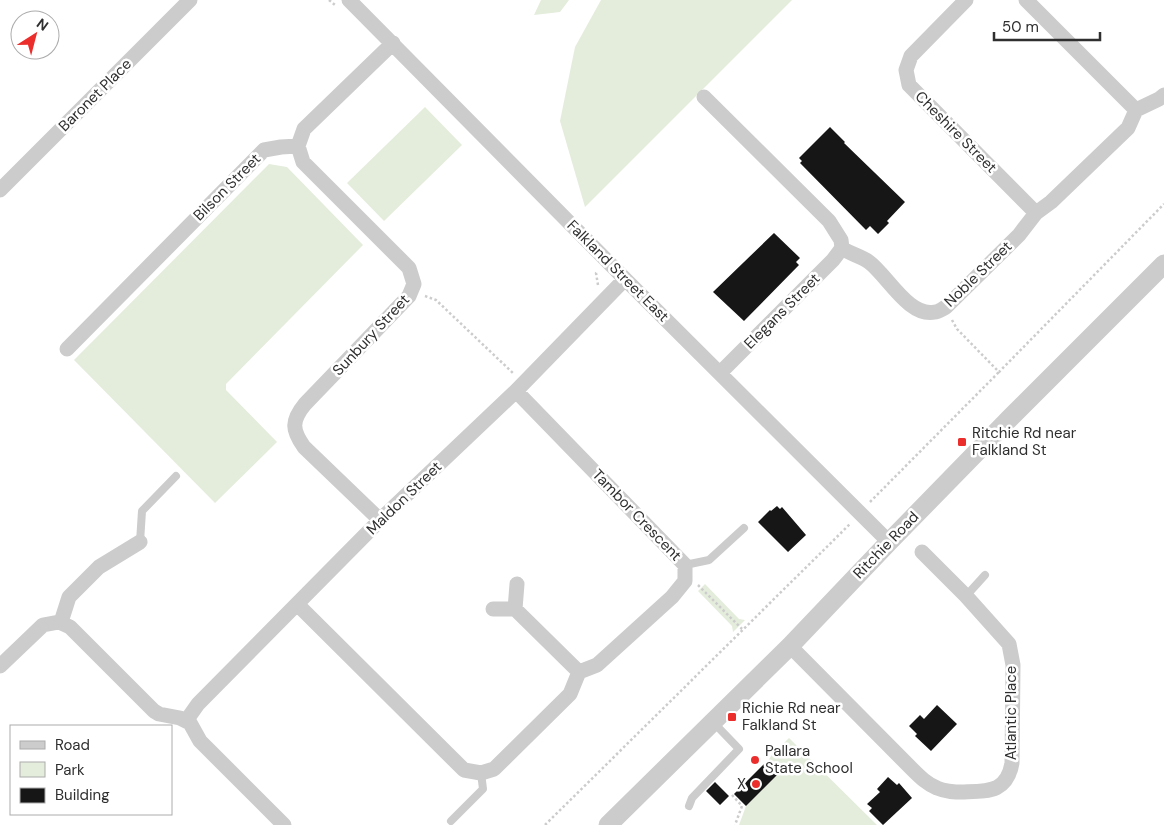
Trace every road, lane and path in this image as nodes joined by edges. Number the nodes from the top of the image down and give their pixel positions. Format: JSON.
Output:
{"nodes":[{"id":1,"x":190,"y":0,"type":"edge"},
{"id":2,"x":349,"y":0,"type":"edge"},
{"id":3,"x":966,"y":0,"type":"edge"},
{"id":4,"x":1026,"y":0,"type":"edge"},
{"id":5,"x":393,"y":43,"type":"junction"},
{"id":6,"x":1164,"y":95,"type":"edge"},
{"id":7,"x":704,"y":96,"type":"dead end"},
{"id":8,"x":1136,"y":110,"type":"junction"},
{"id":9,"x":298,"y":146,"type":"junction"},
{"id":10,"x":0,"y":190,"type":"edge"},
{"id":11,"x":1164,"y":204,"type":"edge"},
{"id":12,"x":1036,"y":212,"type":"junction"},
{"id":13,"x":842,"y":248,"type":"junction"},
{"id":14,"x":1164,"y":264,"type":"edge"},
{"id":15,"x":625,"y":279,"type":"junction"},
{"id":16,"x":424,"y":291,"type":"dead end"},
{"id":17,"x":946,"y":307,"type":"junction"},
{"id":18,"x":66,"y":349,"type":"dead end"},
{"id":19,"x":999,"y":372,"type":"junction"},
{"id":20,"x":720,"y":373,"type":"junction"},
{"id":21,"x":516,"y":384,"type":"junction"},
{"id":22,"x":176,"y":476,"type":"dead end"},
{"id":23,"x":866,"y":507,"type":"dead end"},
{"id":24,"x":380,"y":520,"type":"junction"},
{"id":25,"x":850,"y":523,"type":"dead end"},
{"id":26,"x":744,"y":528,"type":"dead end"},
{"id":27,"x":140,"y":542,"type":"joint"},
{"id":28,"x":889,"y":542,"type":"junction"},
{"id":29,"x":922,"y":552,"type":"dead end"},
{"id":30,"x":685,"y":565,"type":"junction"},
{"id":31,"x":985,"y":575,"type":"dead end"},
{"id":32,"x":517,"y":584,"type":"dead end"},
{"id":33,"x":966,"y":596,"type":"junction"},
{"id":34,"x":297,"y":604,"type":"junction"},
{"id":35,"x":493,"y":609,"type":"dead end"},
{"id":36,"x":515,"y":609,"type":"junction"},
{"id":37,"x":61,"y":622,"type":"junction"},
{"id":38,"x":790,"y":646,"type":"junction"},
{"id":39,"x":0,"y":666,"type":"edge"},
{"id":40,"x":579,"y":672,"type":"junction"},
{"id":41,"x":186,"y":721,"type":"junction"},
{"id":42,"x":713,"y":722,"type":"junction"},
{"id":43,"x":481,"y":773,"type":"junction"},
{"id":44,"x":732,"y":795,"type":"dead end"},
{"id":45,"x":689,"y":806,"type":"dead end"},
{"id":46,"x":451,"y":821,"type":"dead end"},
{"id":47,"x":284,"y":825,"type":"edge"},
{"id":48,"x":545,"y":825,"type":"edge"},
{"id":49,"x":608,"y":825,"type":"edge"},
{"id":50,"x":735,"y":825,"type":"edge"}],
"edges":[{"from":1,"to":10,"type":"street","name":"Baronet Place"},
{"from":2,"to":5,"type":"street","name":"Falkland Street East"},
{"from":3,"to":12,"type":"street","name":"Cheshire Street"},
{"from":4,"to":8,"type":"street"},
{"from":5,"to":9,"type":"street"},
{"from":5,"to":15,"type":"street","name":"Falkland Street East"},
{"from":6,"to":8,"type":"street"},
{"from":7,"to":13,"type":"street"},
{"from":8,"to":12,"type":"street","name":"Noble Street"},
{"from":9,"to":18,"type":"street","name":"Bilson Street"},
{"from":9,"to":24,"type":"street","name":"Sunbury Street"},
{"from":11,"to":19,"type":"path"},
{"from":12,"to":17,"type":"street","name":"Noble Street"},
{"from":13,"to":17,"type":"street","name":"Noble Street"},
{"from":13,"to":20,"type":"street","name":"Elegans Street"},
{"from":14,"to":28,"type":"street","name":"Ritchie Road"},
{"from":15,"to":20,"type":"street","name":"Falkland Street East"},
{"from":15,"to":21,"type":"street","name":"Maldon Street"},
{"from":16,"to":21,"type":"path"},
{"from":17,"to":19,"type":"path"},
{"from":19,"to":23,"type":"path"},
{"from":20,"to":28,"type":"street","name":"Falkland Street East"},
{"from":21,"to":24,"type":"street","name":"Maldon Street"},
{"from":21,"to":30,"type":"street","name":"Tambor Crescent"},
{"from":22,"to":27,"type":"lane"},
{"from":24,"to":34,"type":"street","name":"Maldon Street"},
{"from":25,"to":48,"type":"path"},
{"from":26,"to":30,"type":"lane"},
{"from":27,"to":37,"type":"street"},
{"from":28,"to":38,"type":"street","name":"Ritchie Road"},
{"from":29,"to":33,"type":"street","name":"Atlantic Place"},
{"from":30,"to":40,"type":"street","name":"Tambor Crescent"},
{"from":31,"to":33,"type":"lane"},
{"from":32,"to":36,"type":"street"},
{"from":33,"to":38,"type":"street","name":"Atlantic Place"},
{"from":34,"to":41,"type":"street","name":"Maldon Street"},
{"from":34,"to":43,"type":"street"},
{"from":35,"to":36,"type":"street"},
{"from":36,"to":40,"type":"street"},
{"from":37,"to":39,"type":"street"},
{"from":37,"to":41,"type":"street"},
{"from":38,"to":42,"type":"street","name":"Ritchie Road"},
{"from":40,"to":43,"type":"street"},
{"from":41,"to":47,"type":"street"},
{"from":42,"to":45,"type":"lane"},
{"from":42,"to":49,"type":"street","name":"Ritchie Road"},
{"from":43,"to":46,"type":"lane"},
{"from":44,"to":50,"type":"path"}]}
